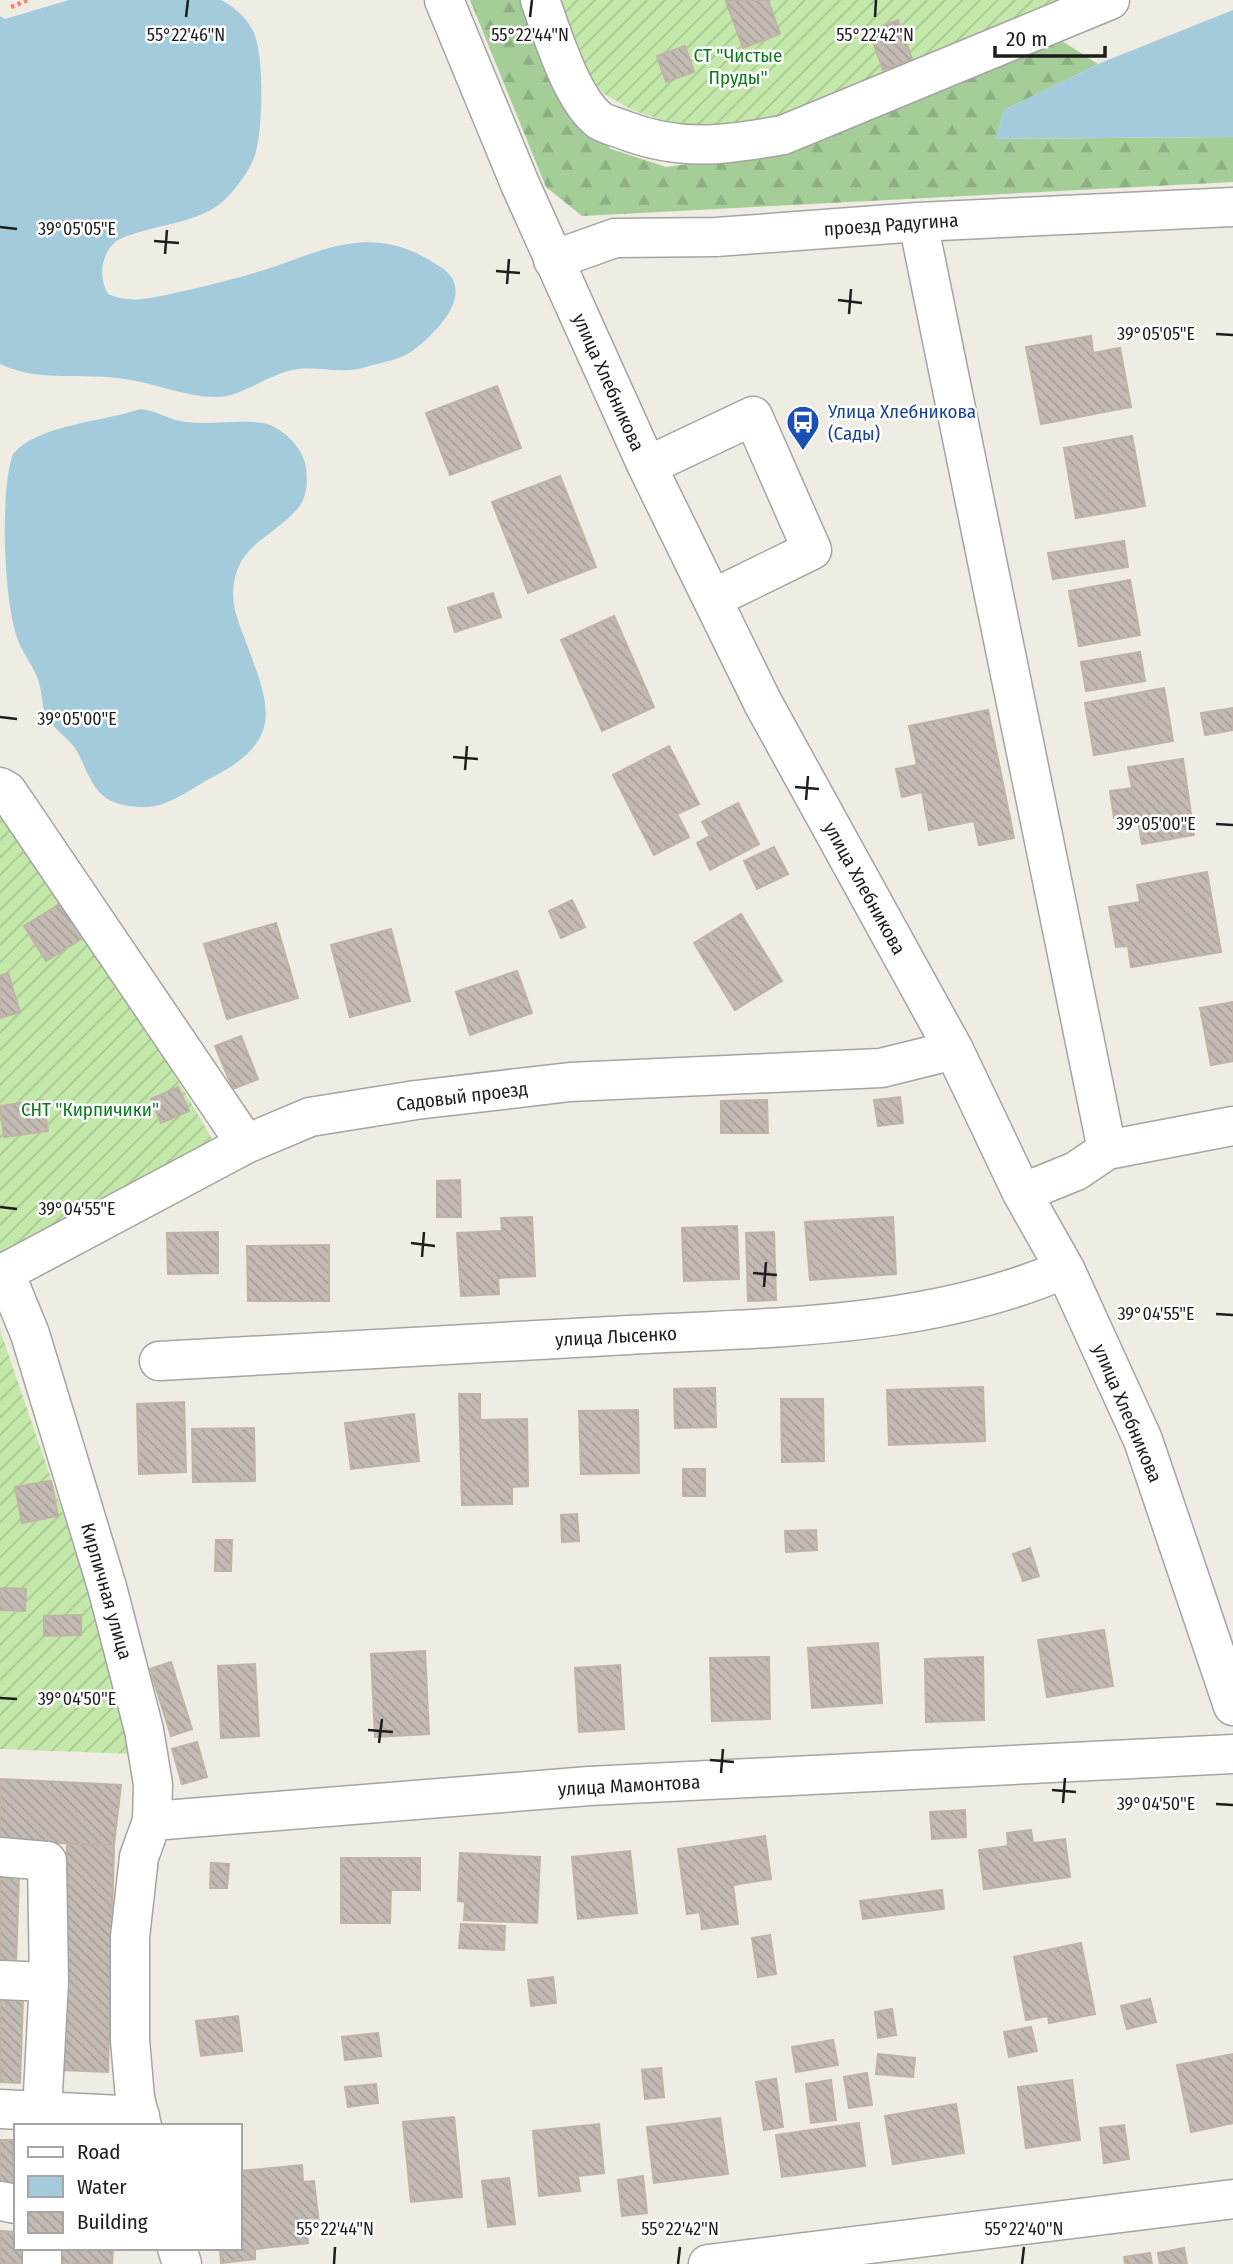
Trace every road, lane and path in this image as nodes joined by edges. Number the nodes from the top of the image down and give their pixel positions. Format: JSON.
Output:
{"nodes":[{"id":1,"x":28,"y":0,"type":"edge"},
{"id":2,"x":444,"y":0,"type":"edge"},
{"id":3,"x":540,"y":0,"type":"edge"},
{"id":4,"x":1110,"y":0,"type":"edge"},
{"id":5,"x":11,"y":7,"type":"dead end"},
{"id":6,"x":1233,"y":207,"type":"edge"},
{"id":7,"x":918,"y":222,"type":"junction"},
{"id":8,"x":553,"y":260,"type":"junction"},
{"id":9,"x":647,"y":466,"type":"junction"},
{"id":10,"x":712,"y":599,"type":"junction"},
{"id":11,"x":0,"y":787,"type":"edge"},
{"id":12,"x":954,"y":1050,"type":"junction"},
{"id":13,"x":1233,"y":1126,"type":"edge"},
{"id":14,"x":246,"y":1144,"type":"junction"},
{"id":15,"x":1107,"y":1150,"type":"junction"},
{"id":16,"x":1022,"y":1193,"type":"junction"},
{"id":17,"x":1065,"y":1269,"type":"junction"},
{"id":18,"x":3,"y":1274,"type":"edge"},
{"id":19,"x":159,"y":1361,"type":"dead end"},
{"id":20,"x":1232,"y":1701,"type":"edge"},
{"id":21,"x":1233,"y":1754,"type":"edge"},
{"id":22,"x":152,"y":1821,"type":"junction"},
{"id":23,"x":0,"y":1857,"type":"edge"},
{"id":24,"x":0,"y":1980,"type":"edge"},
{"id":25,"x":49,"y":1982,"type":"junction"},
{"id":26,"x":0,"y":2109,"type":"edge"},
{"id":27,"x":42,"y":2111,"type":"junction"},
{"id":28,"x":141,"y":2121,"type":"edge"},
{"id":29,"x":1233,"y":2199,"type":"edge"},
{"id":30,"x":708,"y":2264,"type":"edge"}],
"edges":[{"from":1,"to":5,"type":"path"},
{"from":2,"to":8,"type":"street","name":"улица Хлебникова"},
{"from":3,"to":4,"type":"street"},
{"from":6,"to":7,"type":"street","name":"проезд Радугина"},
{"from":7,"to":8,"type":"street","name":"проезд Радугина"},
{"from":7,"to":15,"type":"street"},
{"from":8,"to":9,"type":"street","name":"улица Хлебникова"},
{"from":9,"to":10,"type":"street","name":"улица Хлебникова"},
{"from":9,"to":10,"type":"street"},
{"from":10,"to":12,"type":"street","name":"улица Хлебникова"},
{"from":11,"to":14,"type":"street"},
{"from":12,"to":14,"type":"street","name":"Садовый проезд"},
{"from":12,"to":16,"type":"street","name":"улица Хлебникова"},
{"from":13,"to":15,"type":"street"},
{"from":14,"to":18,"type":"street","name":"Садовый проезд"},
{"from":15,"to":16,"type":"street"},
{"from":16,"to":17,"type":"street","name":"улица Хлебникова"},
{"from":17,"to":19,"type":"street","name":"улица Лысенко"},
{"from":17,"to":20,"type":"street","name":"улица Хлебникова"},
{"from":18,"to":22,"type":"street","name":"Кирпичная улица"},
{"from":21,"to":22,"type":"street","name":"улица Мамонтова"},
{"from":22,"to":28,"type":"street","name":"Кирпичная улица"},
{"from":23,"to":25,"type":"street"},
{"from":24,"to":25,"type":"street"},
{"from":25,"to":27,"type":"street"},
{"from":26,"to":27,"type":"street"},
{"from":27,"to":28,"type":"street"},
{"from":29,"to":30,"type":"street"}]}
